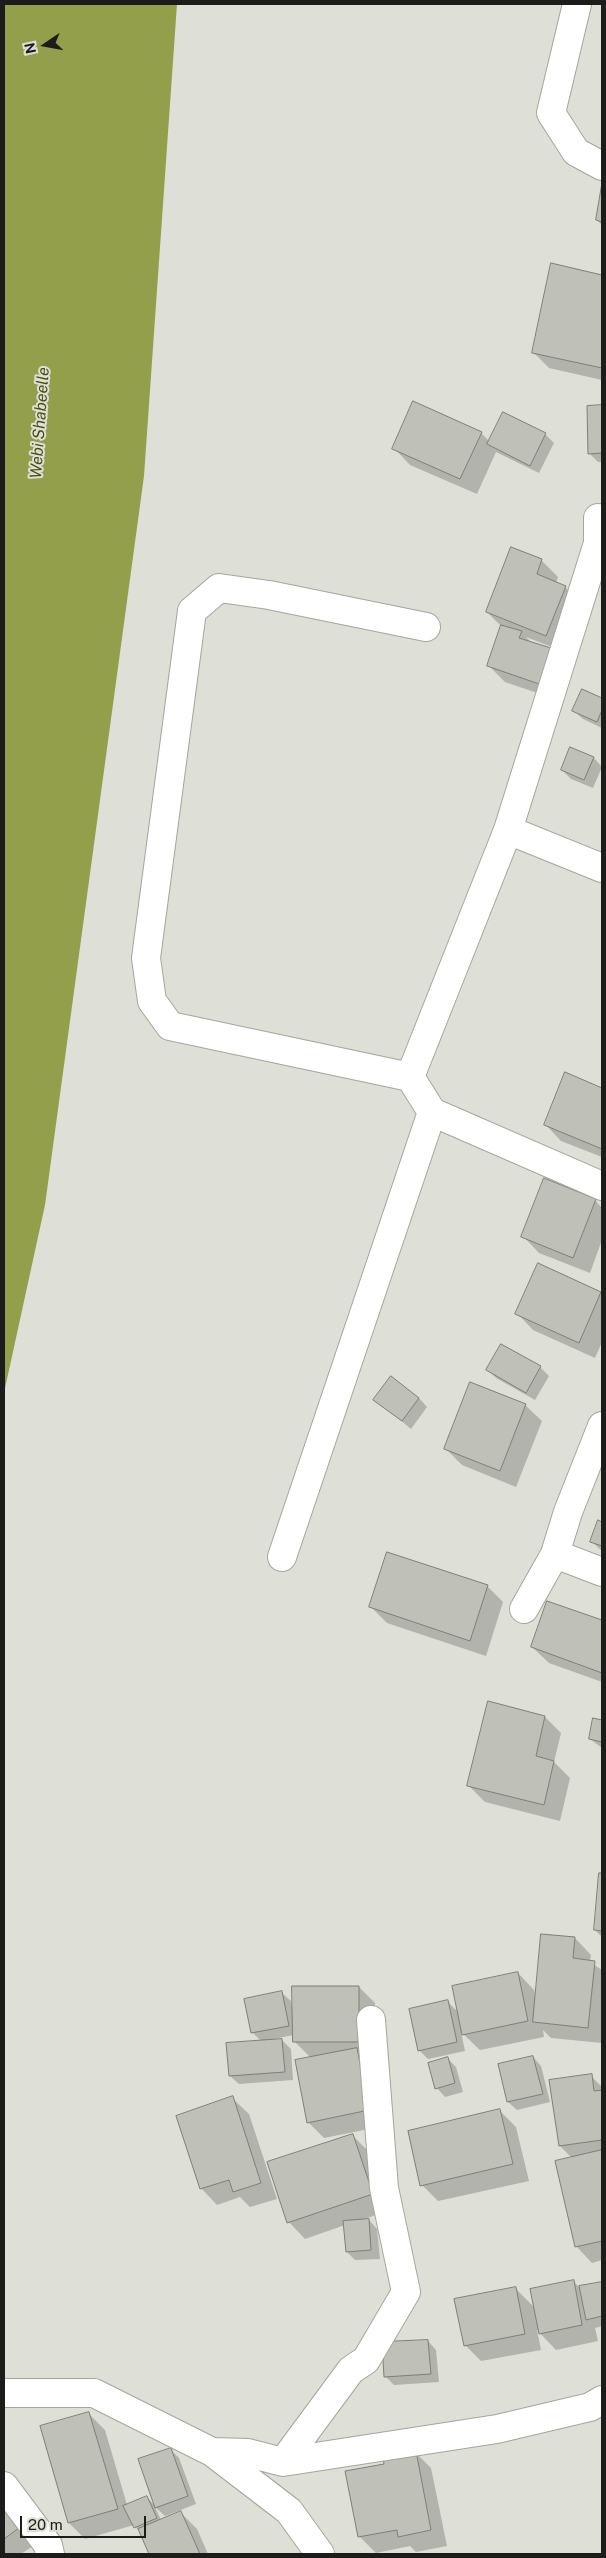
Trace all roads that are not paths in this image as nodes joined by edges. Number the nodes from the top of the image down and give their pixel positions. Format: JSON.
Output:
{"nodes":[{"id":1,"x":577,"y":4,"type":"edge"},
{"id":2,"x":602,"y":166,"type":"edge"},
{"id":3,"x":600,"y":535,"type":"edge"},
{"id":4,"x":426,"y":627,"type":"dead end"},
{"id":5,"x":508,"y":830,"type":"junction"},
{"id":6,"x":602,"y":868,"type":"edge"},
{"id":7,"x":410,"y":1077,"type":"junction"},
{"id":8,"x":432,"y":1112,"type":"junction"},
{"id":9,"x":602,"y":1186,"type":"edge"},
{"id":10,"x":602,"y":1426,"type":"edge"},
{"id":11,"x":555,"y":1554,"type":"junction"},
{"id":12,"x":282,"y":1557,"type":"dead end"},
{"id":13,"x":602,"y":1572,"type":"edge"},
{"id":14,"x":524,"y":1609,"type":"dead end"},
{"id":15,"x":371,"y":2020,"type":"dead end"},
{"id":16,"x":4,"y":2393,"type":"edge"},
{"id":17,"x":602,"y":2400,"type":"edge"},
{"id":18,"x":212,"y":2452,"type":"junction"},
{"id":19,"x":283,"y":2462,"type":"junction"},
{"id":20,"x":4,"y":2486,"type":"edge"},
{"id":21,"x":50,"y":2554,"type":"edge"},
{"id":22,"x":320,"y":2554,"type":"edge"}],
"edges":[{"from":1,"to":2,"type":"street"},
{"from":3,"to":5,"type":"street"},
{"from":4,"to":7,"type":"street"},
{"from":5,"to":6,"type":"street"},
{"from":5,"to":7,"type":"street"},
{"from":7,"to":8,"type":"street"},
{"from":8,"to":9,"type":"street"},
{"from":8,"to":12,"type":"street"},
{"from":10,"to":11,"type":"street"},
{"from":11,"to":13,"type":"street"},
{"from":11,"to":14,"type":"street"},
{"from":15,"to":19,"type":"street"},
{"from":16,"to":18,"type":"street"},
{"from":17,"to":19,"type":"street"},
{"from":18,"to":19,"type":"street"},
{"from":18,"to":22,"type":"street"},
{"from":20,"to":21,"type":"street"}]}
